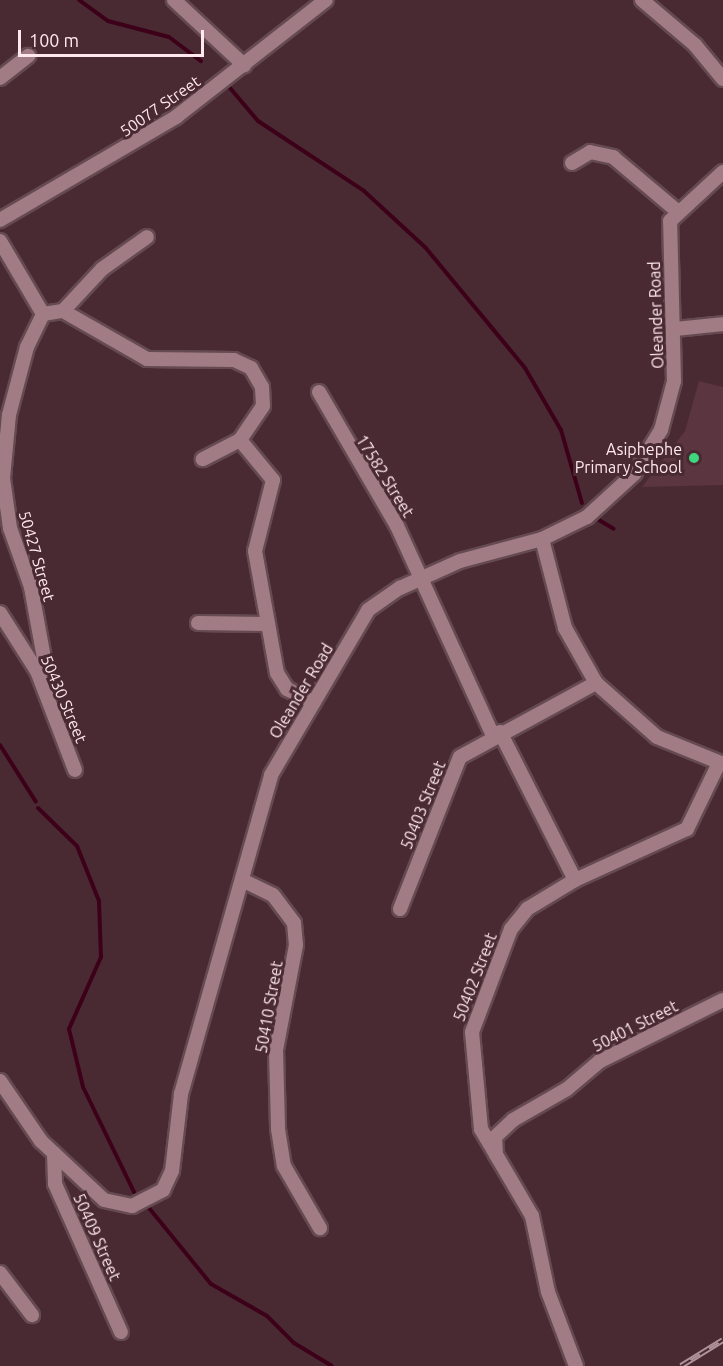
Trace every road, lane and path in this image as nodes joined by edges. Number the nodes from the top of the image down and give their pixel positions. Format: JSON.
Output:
{"nodes":[{"id":1,"x":174,"y":0,"type":"edge"},
{"id":2,"x":327,"y":0,"type":"edge"},
{"id":3,"x":646,"y":1,"type":"edge"},
{"id":4,"x":28,"y":56,"type":"dead end"},
{"id":5,"x":244,"y":65,"type":"junction"},
{"id":6,"x":0,"y":78,"type":"edge"},
{"id":7,"x":723,"y":79,"type":"edge"},
{"id":8,"x":572,"y":163,"type":"dead end"},
{"id":9,"x":723,"y":172,"type":"edge"},
{"id":10,"x":676,"y":210,"type":"junction"},
{"id":11,"x":0,"y":220,"type":"edge"},
{"id":12,"x":147,"y":237,"type":"dead end"},
{"id":13,"x":0,"y":241,"type":"edge"},
{"id":14,"x":63,"y":311,"type":"junction"},
{"id":15,"x":43,"y":314,"type":"junction"},
{"id":16,"x":723,"y":324,"type":"edge"},
{"id":17,"x":675,"y":329,"type":"junction"},
{"id":18,"x":319,"y":392,"type":"dead end"},
{"id":19,"x":240,"y":440,"type":"junction"},
{"id":20,"x":203,"y":459,"type":"dead end"},
{"id":21,"x":542,"y":539,"type":"junction"},
{"id":22,"x":423,"y":577,"type":"junction"},
{"id":23,"x":0,"y":613,"type":"edge"},
{"id":24,"x":198,"y":623,"type":"dead end"},
{"id":25,"x":265,"y":624,"type":"junction"},
{"id":26,"x":42,"y":670,"type":"junction"},
{"id":27,"x":596,"y":683,"type":"junction"},
{"id":28,"x":314,"y":703,"type":"junction"},
{"id":29,"x":496,"y":734,"type":"junction"},
{"id":30,"x":721,"y":763,"type":"edge"},
{"id":31,"x":75,"y":770,"type":"dead end"},
{"id":32,"x":242,"y":880,"type":"junction"},
{"id":33,"x":575,"y":880,"type":"junction"},
{"id":34,"x":400,"y":909,"type":"dead end"},
{"id":35,"x":723,"y":1000,"type":"edge"},
{"id":36,"x":1,"y":1084,"type":"edge"},
{"id":37,"x":54,"y":1153,"type":"junction"},
{"id":38,"x":496,"y":1158,"type":"junction"},
{"id":39,"x":320,"y":1228,"type":"dead end"},
{"id":40,"x":0,"y":1273,"type":"edge"},
{"id":41,"x":32,"y":1315,"type":"dead end"},
{"id":42,"x":121,"y":1332,"type":"dead end"},
{"id":43,"x":576,"y":1366,"type":"edge"}],
"edges":[{"from":1,"to":5,"type":"street"},
{"from":2,"to":5,"type":"street","name":"50077 Street"},
{"from":3,"to":7,"type":"street"},
{"from":4,"to":6,"type":"street"},
{"from":5,"to":11,"type":"street","name":"50077 Street"},
{"from":8,"to":10,"type":"street"},
{"from":9,"to":10,"type":"street"},
{"from":10,"to":17,"type":"street","name":"Oleander Road"},
{"from":12,"to":14,"type":"street"},
{"from":13,"to":15,"type":"street"},
{"from":14,"to":15,"type":"street"},
{"from":14,"to":19,"type":"street"},
{"from":15,"to":26,"type":"street","name":"50427 Street"},
{"from":16,"to":17,"type":"street"},
{"from":17,"to":21,"type":"street","name":"Oleander Road"},
{"from":18,"to":22,"type":"street","name":"17582 Street"},
{"from":19,"to":20,"type":"street"},
{"from":19,"to":25,"type":"street"},
{"from":21,"to":22,"type":"street","name":"Oleander Road"},
{"from":21,"to":27,"type":"street"},
{"from":22,"to":28,"type":"street","name":"Oleander Road"},
{"from":22,"to":29,"type":"street","name":"17582 Street"},
{"from":23,"to":26,"type":"street","name":"50430 Street"},
{"from":24,"to":25,"type":"street"},
{"from":25,"to":28,"type":"street"},
{"from":26,"to":31,"type":"street","name":"50430 Street"},
{"from":27,"to":29,"type":"street","name":"50403 Street"},
{"from":27,"to":30,"type":"street"},
{"from":28,"to":32,"type":"street","name":"Oleander Road"},
{"from":29,"to":33,"type":"street","name":"17582 Street"},
{"from":29,"to":34,"type":"street","name":"50403 Street"},
{"from":30,"to":33,"type":"street","name":"50402 Street"},
{"from":32,"to":37,"type":"street","name":"Oleander Road"},
{"from":32,"to":39,"type":"street","name":"50410 Street"},
{"from":33,"to":38,"type":"street","name":"50402 Street"},
{"from":35,"to":38,"type":"street","name":"50401 Street"},
{"from":36,"to":37,"type":"street","name":"Oleander Road"},
{"from":37,"to":42,"type":"street","name":"50409 Street"},
{"from":38,"to":43,"type":"street","name":"50402 Street"},
{"from":40,"to":41,"type":"street"}]}
